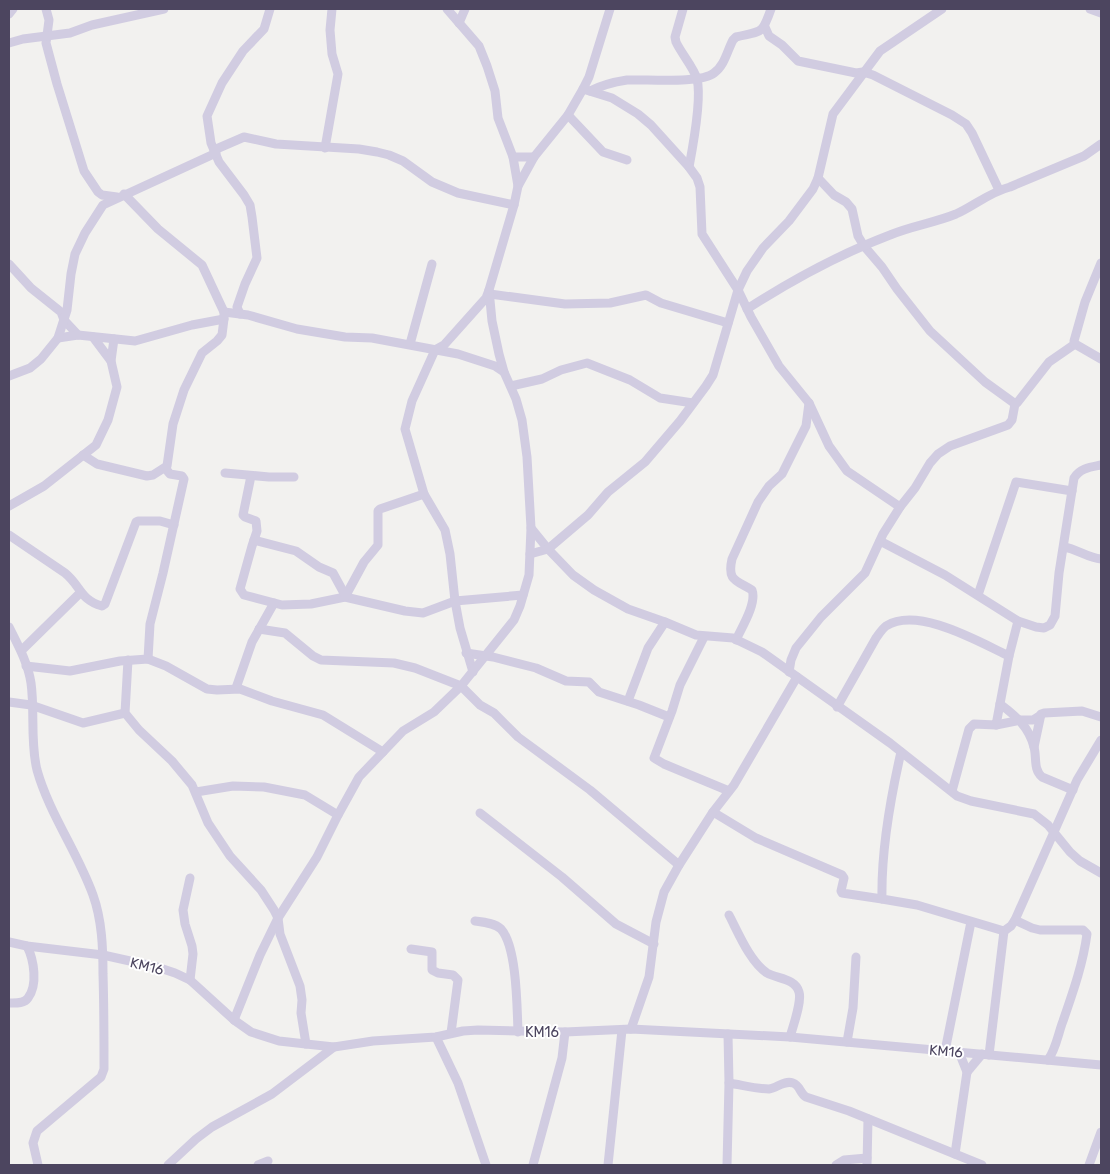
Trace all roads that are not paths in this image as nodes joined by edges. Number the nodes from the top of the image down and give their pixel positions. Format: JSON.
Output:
{"nodes":[{"id":1,"x":13,"y":9,"type":"edge"},
{"id":2,"x":46,"y":9,"type":"edge"},
{"id":3,"x":164,"y":9,"type":"edge"},
{"id":4,"x":270,"y":9,"type":"edge"},
{"id":5,"x":332,"y":9,"type":"edge"},
{"id":6,"x":447,"y":9,"type":"edge"},
{"id":7,"x":465,"y":9,"type":"edge"},
{"id":8,"x":610,"y":9,"type":"edge"},
{"id":9,"x":683,"y":9,"type":"edge"},
{"id":10,"x":770,"y":9,"type":"edge"},
{"id":11,"x":942,"y":9,"type":"edge"},
{"id":12,"x":1090,"y":9,"type":"edge"},
{"id":13,"x":1101,"y":13,"type":"edge"},
{"id":14,"x":9,"y":14,"type":"edge"},
{"id":15,"x":459,"y":23,"type":"junction"},
{"id":16,"x":765,"y":26,"type":"junction"},
{"id":17,"x":46,"y":36,"type":"junction"},
{"id":18,"x":9,"y":43,"type":"edge"},
{"id":19,"x":863,"y":72,"type":"junction"},
{"id":20,"x":697,"y":78,"type":"junction"},
{"id":21,"x":586,"y":90,"type":"junction"},
{"id":22,"x":568,"y":115,"type":"junction"},
{"id":23,"x":1101,"y":144,"type":"edge"},
{"id":24,"x":325,"y":148,"type":"junction"},
{"id":25,"x":211,"y":150,"type":"junction"},
{"id":26,"x":513,"y":157,"type":"junction"},
{"id":27,"x":534,"y":157,"type":"junction"},
{"id":28,"x":627,"y":160,"type":"dead end"},
{"id":29,"x":689,"y":167,"type":"junction"},
{"id":30,"x":818,"y":178,"type":"junction"},
{"id":31,"x":518,"y":186,"type":"junction"},
{"id":32,"x":999,"y":190,"type":"junction"},
{"id":33,"x":102,"y":195,"type":"junction"},
{"id":34,"x":121,"y":196,"type":"junction"},
{"id":35,"x":103,"y":205,"type":"junction"},
{"id":36,"x":514,"y":205,"type":"junction"},
{"id":37,"x":864,"y":246,"type":"junction"},
{"id":38,"x":1101,"y":263,"type":"edge"},
{"id":39,"x":9,"y":264,"type":"edge"},
{"id":40,"x":432,"y":264,"type":"dead end"},
{"id":41,"x":1098,"y":281,"type":"edge"},
{"id":42,"x":738,"y":290,"type":"junction"},
{"id":43,"x":490,"y":292,"type":"junction"},
{"id":44,"x":747,"y":309,"type":"junction"},
{"id":45,"x":242,"y":312,"type":"junction"},
{"id":46,"x":64,"y":314,"type":"junction"},
{"id":47,"x":224,"y":315,"type":"junction"},
{"id":48,"x":728,"y":322,"type":"junction"},
{"id":49,"x":78,"y":335,"type":"junction"},
{"id":50,"x":93,"y":337,"type":"junction"},
{"id":51,"x":58,"y":338,"type":"junction"},
{"id":52,"x":114,"y":340,"type":"junction"},
{"id":53,"x":410,"y":344,"type":"junction"},
{"id":54,"x":1075,"y":344,"type":"junction"},
{"id":55,"x":435,"y":350,"type":"junction"},
{"id":56,"x":1101,"y":359,"type":"edge"},
{"id":57,"x":111,"y":361,"type":"junction"},
{"id":58,"x":504,"y":372,"type":"junction"},
{"id":59,"x":9,"y":378,"type":"edge"},
{"id":60,"x":511,"y":386,"type":"junction"},
{"id":61,"x":809,"y":402,"type":"junction"},
{"id":62,"x":693,"y":403,"type":"junction"},
{"id":63,"x":1015,"y":404,"type":"junction"},
{"id":64,"x":806,"y":426,"type":"junction"},
{"id":65,"x":824,"y":435,"type":"junction"},
{"id":66,"x":83,"y":455,"type":"junction"},
{"id":67,"x":1099,"y":467,"type":"edge"},
{"id":68,"x":165,"y":468,"type":"junction"},
{"id":69,"x":225,"y":473,"type":"dead end"},
{"id":70,"x":251,"y":476,"type":"junction"},
{"id":71,"x":294,"y":477,"type":"dead end"},
{"id":72,"x":1072,"y":491,"type":"junction"},
{"id":73,"x":424,"y":494,"type":"junction"},
{"id":74,"x":9,"y":506,"type":"edge"},
{"id":75,"x":900,"y":507,"type":"junction"},
{"id":76,"x":174,"y":525,"type":"junction"},
{"id":77,"x":531,"y":528,"type":"junction"},
{"id":78,"x":9,"y":535,"type":"edge"},
{"id":79,"x":254,"y":540,"type":"junction"},
{"id":80,"x":880,"y":541,"type":"junction"},
{"id":81,"x":1064,"y":547,"type":"junction"},
{"id":82,"x":548,"y":550,"type":"junction"},
{"id":83,"x":530,"y":554,"type":"junction"},
{"id":84,"x":1101,"y":559,"type":"edge"},
{"id":85,"x":80,"y":593,"type":"junction"},
{"id":86,"x":524,"y":595,"type":"junction"},
{"id":87,"x":978,"y":595,"type":"junction"},
{"id":88,"x":345,"y":596,"type":"junction"},
{"id":89,"x":455,"y":601,"type":"junction"},
{"id":90,"x":274,"y":603,"type":"junction"},
{"id":91,"x":1018,"y":621,"type":"junction"},
{"id":92,"x":665,"y":622,"type":"junction"},
{"id":93,"x":9,"y":627,"type":"edge"},
{"id":94,"x":259,"y":629,"type":"junction"},
{"id":95,"x":704,"y":637,"type":"junction"},
{"id":96,"x":736,"y":640,"type":"junction"},
{"id":97,"x":22,"y":650,"type":"junction"},
{"id":98,"x":466,"y":653,"type":"junction"},
{"id":99,"x":483,"y":656,"type":"junction"},
{"id":100,"x":1009,"y":656,"type":"junction"},
{"id":101,"x":148,"y":659,"type":"junction"},
{"id":102,"x":128,"y":660,"type":"junction"},
{"id":103,"x":26,"y":666,"type":"junction"},
{"id":104,"x":473,"y":672,"type":"junction"},
{"id":105,"x":793,"y":675,"type":"junction"},
{"id":106,"x":461,"y":686,"type":"junction"},
{"id":107,"x":236,"y":688,"type":"junction"},
{"id":108,"x":628,"y":701,"type":"junction"},
{"id":109,"x":9,"y":702,"type":"edge"},
{"id":110,"x":1000,"y":704,"type":"junction"},
{"id":111,"x":32,"y":705,"type":"junction"},
{"id":112,"x":837,"y":707,"type":"junction"},
{"id":113,"x":125,"y":713,"type":"junction"},
{"id":114,"x":1041,"y":714,"type":"junction"},
{"id":115,"x":670,"y":717,"type":"junction"},
{"id":116,"x":1101,"y":717,"type":"edge"},
{"id":117,"x":1021,"y":720,"type":"junction"},
{"id":118,"x":996,"y":725,"type":"junction"},
{"id":119,"x":1101,"y":740,"type":"edge"},
{"id":120,"x":1034,"y":747,"type":"junction"},
{"id":121,"x":383,"y":752,"type":"junction"},
{"id":122,"x":901,"y":752,"type":"junction"},
{"id":123,"x":1073,"y":790,"type":"junction"},
{"id":124,"x":729,"y":791,"type":"junction"},
{"id":125,"x":952,"y":791,"type":"junction"},
{"id":126,"x":196,"y":792,"type":"junction"},
{"id":127,"x":713,"y":812,"type":"junction"},
{"id":128,"x":480,"y":813,"type":"dead end"},
{"id":129,"x":338,"y":815,"type":"junction"},
{"id":130,"x":1053,"y":833,"type":"junction"},
{"id":131,"x":679,"y":865,"type":"junction"},
{"id":132,"x":1101,"y":873,"type":"edge"},
{"id":133,"x":190,"y":878,"type":"dead end"},
{"id":134,"x":882,"y":899,"type":"junction"},
{"id":135,"x":729,"y":915,"type":"dead end"},
{"id":136,"x":278,"y":918,"type":"junction"},
{"id":137,"x":1015,"y":920,"type":"junction"},
{"id":138,"x":475,"y":921,"type":"dead end"},
{"id":139,"x":971,"y":922,"type":"junction"},
{"id":140,"x":1004,"y":931,"type":"junction"},
{"id":141,"x":9,"y":942,"type":"edge"},
{"id":142,"x":654,"y":944,"type":"junction"},
{"id":143,"x":27,"y":946,"type":"junction"},
{"id":144,"x":410,"y":949,"type":"dead end"},
{"id":145,"x":103,"y":955,"type":"junction"},
{"id":146,"x":856,"y":957,"type":"dead end"},
{"id":147,"x":190,"y":980,"type":"junction"},
{"id":148,"x":9,"y":1003,"type":"edge"},
{"id":149,"x":234,"y":1020,"type":"junction"},
{"id":150,"x":626,"y":1030,"type":"junction"},
{"id":151,"x":518,"y":1032,"type":"junction"},
{"id":152,"x":565,"y":1032,"type":"junction"},
{"id":153,"x":451,"y":1033,"type":"junction"},
{"id":154,"x":728,"y":1034,"type":"junction"},
{"id":155,"x":436,"y":1037,"type":"junction"},
{"id":156,"x":790,"y":1037,"type":"junction"},
{"id":157,"x":847,"y":1042,"type":"junction"},
{"id":158,"x":306,"y":1044,"type":"junction"},
{"id":159,"x":334,"y":1047,"type":"junction"},
{"id":160,"x":945,"y":1051,"type":"junction"},
{"id":161,"x":959,"y":1052,"type":"junction"},
{"id":162,"x":986,"y":1055,"type":"junction"},
{"id":163,"x":1048,"y":1060,"type":"junction"},
{"id":164,"x":1101,"y":1065,"type":"edge"},
{"id":165,"x":966,"y":1072,"type":"junction"},
{"id":166,"x":729,"y":1083,"type":"junction"},
{"id":167,"x":868,"y":1119,"type":"junction"},
{"id":168,"x":1101,"y":1132,"type":"edge"},
{"id":169,"x":955,"y":1154,"type":"junction"},
{"id":170,"x":268,"y":1161,"type":"dead end"},
{"id":171,"x":867,"y":1162,"type":"edge"},
{"id":172,"x":38,"y":1165,"type":"edge"},
{"id":173,"x":168,"y":1165,"type":"edge"},
{"id":174,"x":258,"y":1165,"type":"edge"},
{"id":175,"x":486,"y":1165,"type":"edge"},
{"id":176,"x":533,"y":1165,"type":"edge"},
{"id":177,"x":608,"y":1165,"type":"edge"},
{"id":178,"x":727,"y":1165,"type":"edge"},
{"id":179,"x":836,"y":1165,"type":"edge"},
{"id":180,"x":982,"y":1165,"type":"edge"},
{"id":181,"x":1089,"y":1165,"type":"edge"}],
"edges":[{"from":1,"to":14,"type":"street"},
{"from":2,"to":17,"type":"street"},
{"from":3,"to":17,"type":"street"},
{"from":4,"to":25,"type":"street"},
{"from":5,"to":24,"type":"street"},
{"from":6,"to":15,"type":"street"},
{"from":7,"to":15,"type":"street"},
{"from":8,"to":21,"type":"street"},
{"from":9,"to":20,"type":"street"},
{"from":10,"to":16,"type":"street"},
{"from":11,"to":19,"type":"street"},
{"from":12,"to":13,"type":"street"},
{"from":15,"to":26,"type":"street"},
{"from":16,"to":19,"type":"street"},
{"from":16,"to":20,"type":"street"},
{"from":17,"to":18,"type":"street"},
{"from":17,"to":33,"type":"street"},
{"from":19,"to":30,"type":"street"},
{"from":19,"to":32,"type":"street"},
{"from":20,"to":21,"type":"street"},
{"from":20,"to":29,"type":"street"},
{"from":21,"to":22,"type":"street"},
{"from":21,"to":29,"type":"street"},
{"from":22,"to":27,"type":"street"},
{"from":22,"to":28,"type":"street"},
{"from":23,"to":32,"type":"street"},
{"from":24,"to":25,"type":"street"},
{"from":24,"to":36,"type":"street"},
{"from":25,"to":34,"type":"street"},
{"from":25,"to":45,"type":"street"},
{"from":26,"to":27,"type":"street"},
{"from":26,"to":31,"type":"street"},
{"from":27,"to":31,"type":"street"},
{"from":29,"to":42,"type":"street"},
{"from":30,"to":37,"type":"street"},
{"from":30,"to":42,"type":"street"},
{"from":31,"to":36,"type":"street"},
{"from":32,"to":37,"type":"street"},
{"from":33,"to":34,"type":"street"},
{"from":33,"to":35,"type":"street"},
{"from":34,"to":35,"type":"street"},
{"from":34,"to":47,"type":"street"},
{"from":35,"to":46,"type":"street"},
{"from":36,"to":43,"type":"street"},
{"from":37,"to":44,"type":"street"},
{"from":37,"to":63,"type":"street"},
{"from":38,"to":41,"type":"street"},
{"from":39,"to":46,"type":"street"},
{"from":40,"to":53,"type":"street"},
{"from":41,"to":54,"type":"street"},
{"from":42,"to":44,"type":"street"},
{"from":42,"to":48,"type":"street"},
{"from":43,"to":48,"type":"street"},
{"from":43,"to":55,"type":"street"},
{"from":43,"to":58,"type":"street"},
{"from":44,"to":61,"type":"street"},
{"from":45,"to":47,"type":"street"},
{"from":45,"to":53,"type":"street"},
{"from":46,"to":49,"type":"street"},
{"from":46,"to":51,"type":"street"},
{"from":47,"to":52,"type":"street"},
{"from":47,"to":68,"type":"street"},
{"from":48,"to":62,"type":"street"},
{"from":49,"to":50,"type":"street"},
{"from":49,"to":51,"type":"street"},
{"from":50,"to":52,"type":"street"},
{"from":50,"to":57,"type":"street"},
{"from":51,"to":59,"type":"street"},
{"from":52,"to":57,"type":"street"},
{"from":53,"to":55,"type":"street"},
{"from":54,"to":56,"type":"street"},
{"from":54,"to":63,"type":"street"},
{"from":55,"to":58,"type":"street"},
{"from":55,"to":73,"type":"street"},
{"from":57,"to":66,"type":"street"},
{"from":58,"to":60,"type":"street"},
{"from":60,"to":62,"type":"street"},
{"from":60,"to":77,"type":"street"},
{"from":61,"to":64,"type":"street"},
{"from":61,"to":65,"type":"street"},
{"from":62,"to":82,"type":"street"},
{"from":63,"to":75,"type":"street"},
{"from":64,"to":65,"type":"street"},
{"from":64,"to":96,"type":"street"},
{"from":65,"to":75,"type":"street"},
{"from":66,"to":68,"type":"street"},
{"from":66,"to":74,"type":"street"},
{"from":67,"to":72,"type":"street"},
{"from":68,"to":76,"type":"street"},
{"from":69,"to":70,"type":"street"},
{"from":70,"to":71,"type":"street"},
{"from":70,"to":79,"type":"street"},
{"from":72,"to":81,"type":"street"},
{"from":72,"to":87,"type":"street"},
{"from":73,"to":88,"type":"street"},
{"from":73,"to":89,"type":"street"},
{"from":75,"to":80,"type":"street"},
{"from":76,"to":85,"type":"street"},
{"from":76,"to":101,"type":"street"},
{"from":77,"to":82,"type":"street"},
{"from":77,"to":83,"type":"street"},
{"from":78,"to":85,"type":"street"},
{"from":79,"to":88,"type":"street"},
{"from":79,"to":90,"type":"street"},
{"from":80,"to":87,"type":"street"},
{"from":80,"to":105,"type":"street"},
{"from":81,"to":84,"type":"street"},
{"from":81,"to":91,"type":"street"},
{"from":82,"to":83,"type":"street"},
{"from":82,"to":92,"type":"street"},
{"from":83,"to":86,"type":"street"},
{"from":85,"to":97,"type":"street"},
{"from":86,"to":89,"type":"street"},
{"from":86,"to":99,"type":"street"},
{"from":87,"to":91,"type":"street"},
{"from":88,"to":89,"type":"street"},
{"from":88,"to":90,"type":"street"},
{"from":89,"to":98,"type":"street"},
{"from":90,"to":94,"type":"street"},
{"from":91,"to":100,"type":"street"},
{"from":92,"to":95,"type":"street"},
{"from":92,"to":108,"type":"street"},
{"from":93,"to":97,"type":"street"},
{"from":94,"to":106,"type":"street"},
{"from":94,"to":107,"type":"street"},
{"from":95,"to":96,"type":"street"},
{"from":95,"to":115,"type":"street"},
{"from":96,"to":105,"type":"street"},
{"from":97,"to":103,"type":"street"},
{"from":98,"to":99,"type":"street"},
{"from":98,"to":104,"type":"street"},
{"from":99,"to":104,"type":"street"},
{"from":99,"to":108,"type":"street"},
{"from":100,"to":110,"type":"street"},
{"from":100,"to":112,"type":"street"},
{"from":101,"to":102,"type":"street"},
{"from":101,"to":107,"type":"street"},
{"from":102,"to":103,"type":"street"},
{"from":102,"to":113,"type":"street"},
{"from":103,"to":111,"type":"street"},
{"from":104,"to":106,"type":"street"},
{"from":105,"to":112,"type":"street"},
{"from":105,"to":124,"type":"street"},
{"from":106,"to":121,"type":"street"},
{"from":106,"to":131,"type":"street"},
{"from":107,"to":121,"type":"street"},
{"from":108,"to":115,"type":"street"},
{"from":109,"to":111,"type":"street"},
{"from":110,"to":117,"type":"street"},
{"from":110,"to":118,"type":"street"},
{"from":111,"to":113,"type":"street"},
{"from":111,"to":145,"type":"street"},
{"from":112,"to":122,"type":"street"},
{"from":113,"to":126,"type":"street"},
{"from":114,"to":116,"type":"street"},
{"from":114,"to":117,"type":"street"},
{"from":114,"to":120,"type":"street"},
{"from":115,"to":124,"type":"street"},
{"from":117,"to":118,"type":"street"},
{"from":117,"to":120,"type":"street"},
{"from":118,"to":125,"type":"street"},
{"from":119,"to":123,"type":"street"},
{"from":120,"to":123,"type":"street"},
{"from":121,"to":129,"type":"street"},
{"from":122,"to":125,"type":"street"},
{"from":122,"to":134,"type":"street"},
{"from":123,"to":130,"type":"street"},
{"from":124,"to":127,"type":"street"},
{"from":125,"to":130,"type":"street"},
{"from":126,"to":129,"type":"street"},
{"from":126,"to":136,"type":"street"},
{"from":127,"to":131,"type":"street"},
{"from":127,"to":134,"type":"street"},
{"from":128,"to":142,"type":"street"},
{"from":129,"to":136,"type":"street"},
{"from":130,"to":132,"type":"street"},
{"from":130,"to":137,"type":"street"},
{"from":131,"to":142,"type":"street"},
{"from":133,"to":147,"type":"street"},
{"from":134,"to":139,"type":"street"},
{"from":135,"to":156,"type":"street"},
{"from":136,"to":149,"type":"street"},
{"from":136,"to":158,"type":"street"},
{"from":137,"to":140,"type":"street"},
{"from":137,"to":163,"type":"street"},
{"from":138,"to":151,"type":"street"},
{"from":139,"to":140,"type":"street"},
{"from":139,"to":160,"type":"street"},
{"from":140,"to":162,"type":"street"},
{"from":141,"to":143,"type":"street","name":"KM16"},
{"from":142,"to":150,"type":"street"},
{"from":143,"to":145,"type":"street","name":"KM16"},
{"from":143,"to":148,"type":"street"},
{"from":144,"to":153,"type":"street"},
{"from":145,"to":147,"type":"street","name":"KM16"},
{"from":145,"to":172,"type":"street"},
{"from":146,"to":157,"type":"street"},
{"from":147,"to":149,"type":"street","name":"KM16"},
{"from":149,"to":158,"type":"street","name":"KM16"},
{"from":150,"to":152,"type":"street","name":"KM16"},
{"from":150,"to":154,"type":"street","name":"KM16"},
{"from":150,"to":177,"type":"street"},
{"from":151,"to":152,"type":"street","name":"KM16"},
{"from":151,"to":153,"type":"street","name":"KM16"},
{"from":152,"to":176,"type":"street"},
{"from":153,"to":155,"type":"street","name":"KM16"},
{"from":154,"to":156,"type":"street","name":"KM16"},
{"from":154,"to":166,"type":"street"},
{"from":155,"to":159,"type":"street","name":"KM16"},
{"from":155,"to":175,"type":"street"},
{"from":156,"to":157,"type":"street","name":"KM16"},
{"from":157,"to":160,"type":"street","name":"KM16"},
{"from":158,"to":159,"type":"street","name":"KM16"},
{"from":159,"to":173,"type":"street"},
{"from":160,"to":161,"type":"street","name":"KM16"},
{"from":161,"to":162,"type":"street","name":"KM16"},
{"from":161,"to":165,"type":"street"},
{"from":162,"to":163,"type":"street","name":"KM16"},
{"from":162,"to":165,"type":"street"},
{"from":163,"to":164,"type":"street","name":"KM16"},
{"from":165,"to":169,"type":"street"},
{"from":166,"to":167,"type":"street"},
{"from":166,"to":178,"type":"street"},
{"from":167,"to":169,"type":"street"},
{"from":167,"to":171,"type":"street"},
{"from":168,"to":181,"type":"street"},
{"from":169,"to":180,"type":"street"},
{"from":170,"to":174,"type":"street"},
{"from":171,"to":179,"type":"street"}]}
